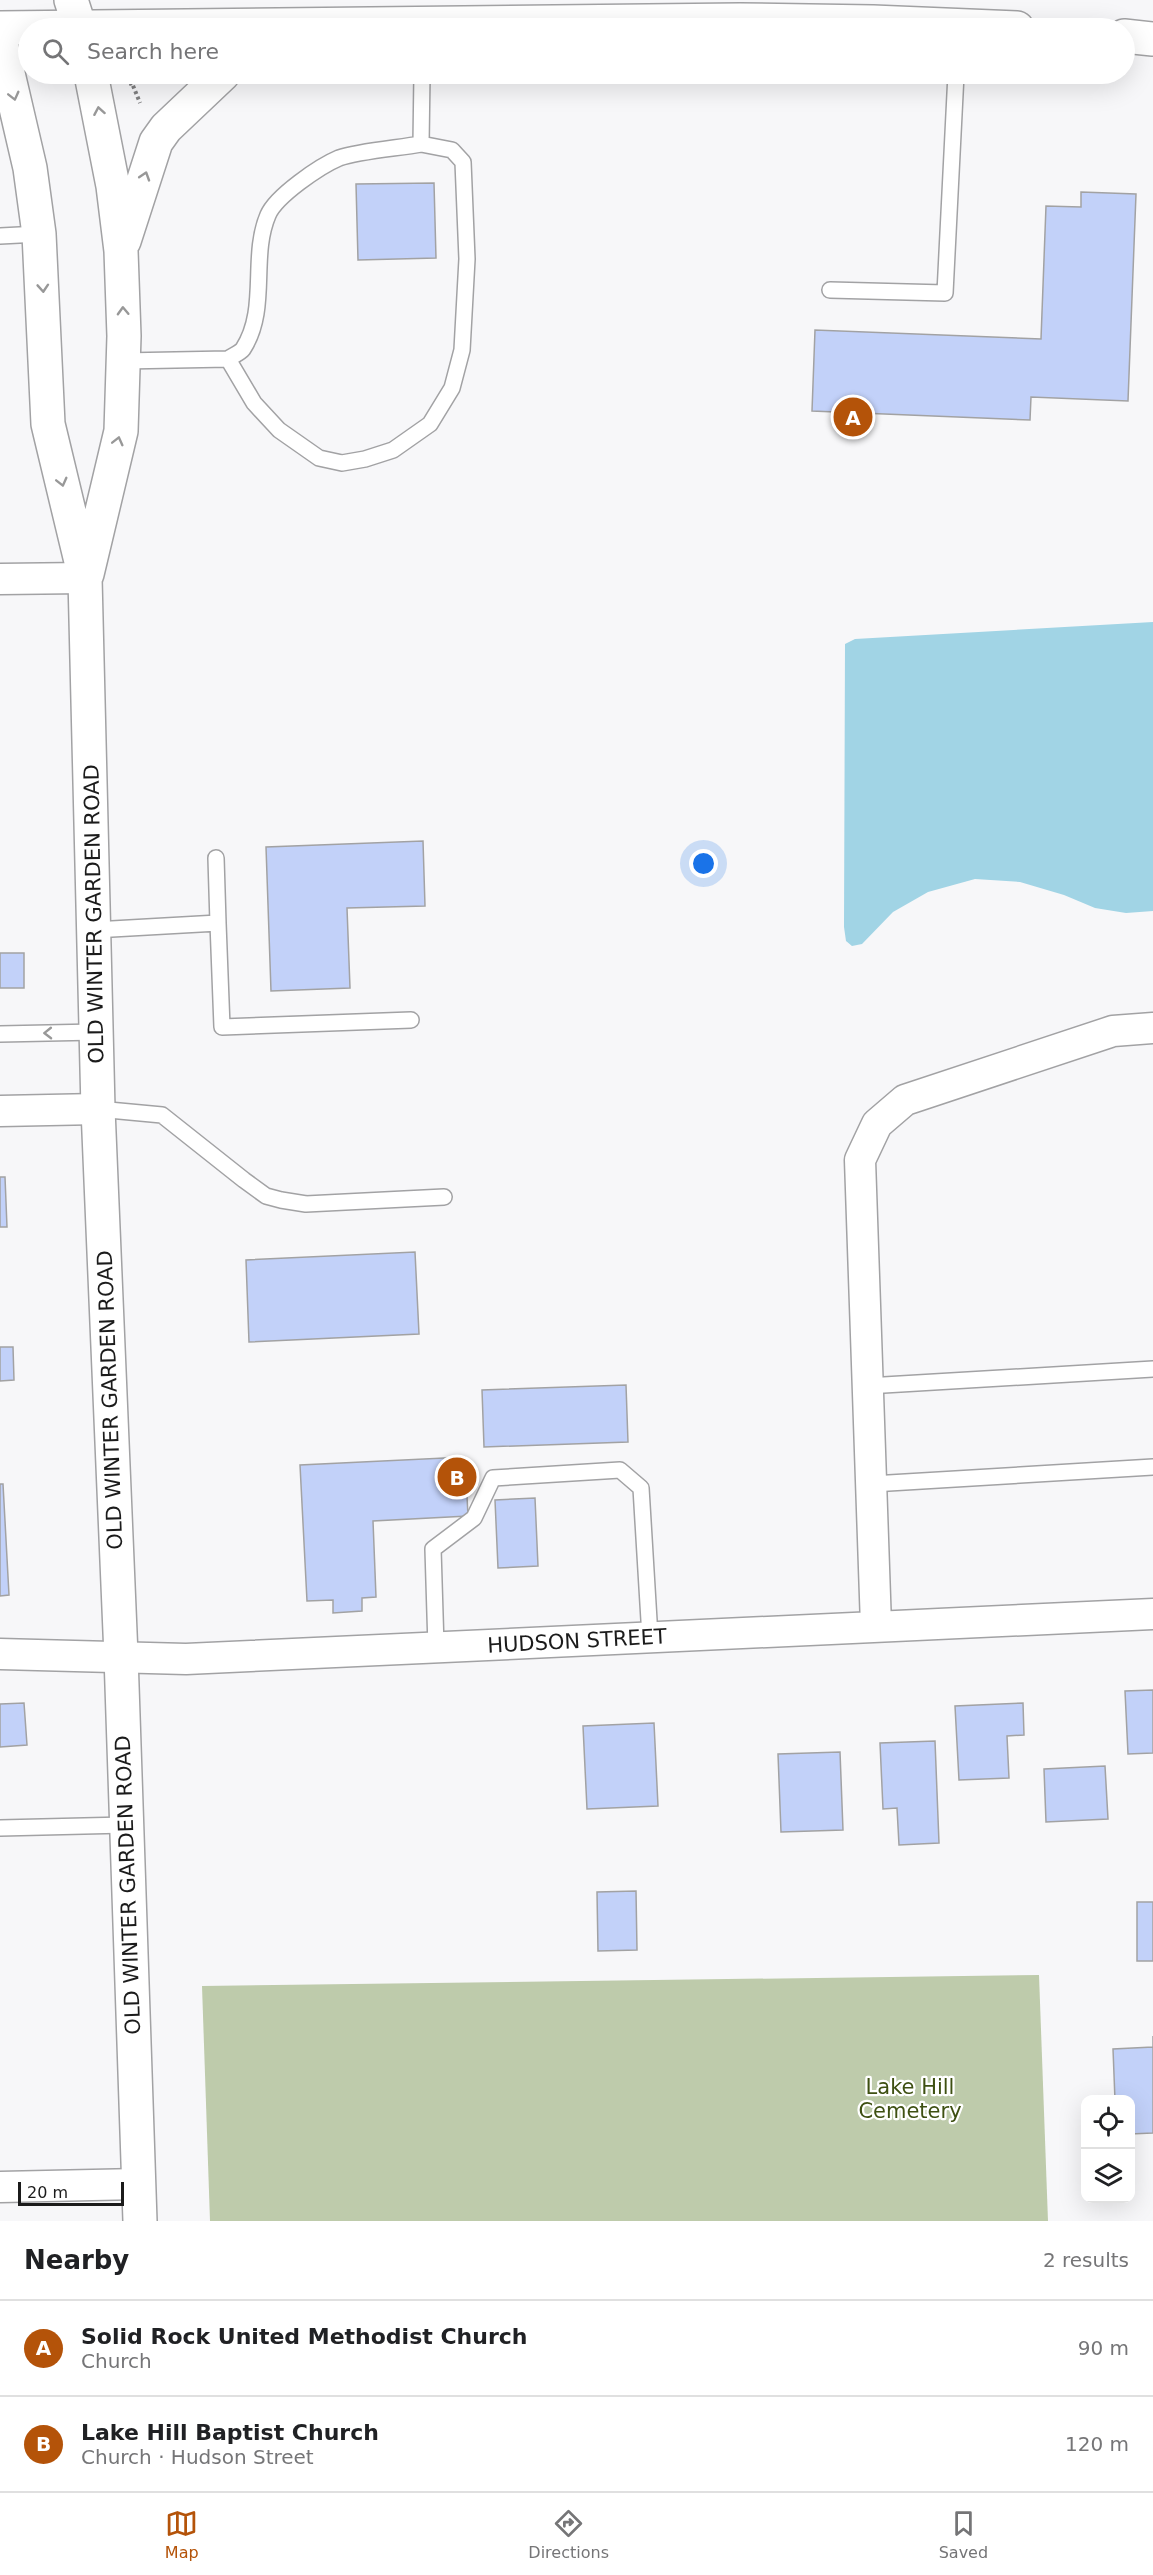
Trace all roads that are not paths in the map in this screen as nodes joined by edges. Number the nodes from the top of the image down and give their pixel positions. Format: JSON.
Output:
{"nodes":[{"id":1,"x":18,"y":26,"type":"edge"},
{"id":2,"x":0,"y":28,"type":"edge"},
{"id":3,"x":1135,"y":37,"type":"edge"},
{"id":4,"x":0,"y":39,"type":"edge"},
{"id":5,"x":1153,"y":39,"type":"edge"},
{"id":6,"x":93,"y":84,"type":"edge"},
{"id":7,"x":212,"y":84,"type":"edge"},
{"id":8,"x":422,"y":84,"type":"edge"},
{"id":9,"x":955,"y":84,"type":"edge"},
{"id":10,"x":421,"y":144,"type":"junction"},
{"id":11,"x":39,"y":234,"type":"junction"},
{"id":12,"x":0,"y":236,"type":"edge"},
{"id":13,"x":121,"y":251,"type":"junction"},
{"id":14,"x":830,"y":290,"type":"dead end"},
{"id":15,"x":228,"y":359,"type":"junction"},
{"id":16,"x":123,"y":361,"type":"junction"},
{"id":17,"x":85,"y":578,"type":"junction"},
{"id":18,"x":0,"y":579,"type":"edge"},
{"id":19,"x":216,"y":858,"type":"dead end"},
{"id":20,"x":218,"y":923,"type":"junction"},
{"id":21,"x":94,"y":930,"type":"junction"},
{"id":22,"x":411,"y":1020,"type":"dead end"},
{"id":23,"x":1153,"y":1028,"type":"edge"},
{"id":24,"x":96,"y":1032,"type":"junction"},
{"id":25,"x":0,"y":1034,"type":"edge"},
{"id":26,"x":98,"y":1109,"type":"junction"},
{"id":27,"x":0,"y":1111,"type":"edge"},
{"id":28,"x":444,"y":1197,"type":"dead end"},
{"id":29,"x":1153,"y":1369,"type":"edge"},
{"id":30,"x":867,"y":1386,"type":"junction"},
{"id":31,"x":1153,"y":1467,"type":"edge"},
{"id":32,"x":872,"y":1484,"type":"junction"},
{"id":33,"x":1153,"y":1614,"type":"edge"},
{"id":34,"x":876,"y":1626,"type":"junction"},
{"id":35,"x":650,"y":1637,"type":"junction"},
{"id":36,"x":436,"y":1647,"type":"junction"},
{"id":37,"x":0,"y":1654,"type":"edge"},
{"id":38,"x":121,"y":1656,"type":"junction"},
{"id":39,"x":126,"y":1825,"type":"junction"},
{"id":40,"x":0,"y":1828,"type":"edge"},
{"id":41,"x":139,"y":2184,"type":"junction"},
{"id":42,"x":0,"y":2187,"type":"edge"},
{"id":43,"x":140,"y":2221,"type":"edge"}],
"edges":[{"from":1,"to":2,"type":"main road"},
{"from":3,"to":5,"type":"main road"},
{"from":4,"to":11,"type":"main road","name":"OLD WINTER GARDEN ROAD","one_way":true},
{"from":13,"to":6,"type":"main road","name":"OLD WINTER GARDEN ROAD","one_way":true},
{"from":13,"to":7,"type":"main road","one_way":true},
{"from":8,"to":10,"type":"lane"},
{"from":9,"to":14,"type":"lane"},
{"from":10,"to":15,"type":"lane"},
{"from":10,"to":15,"type":"lane"},
{"from":11,"to":12,"type":"lane"},
{"from":11,"to":17,"type":"main road","name":"OLD WINTER GARDEN ROAD","one_way":true},
{"from":16,"to":13,"type":"main road","name":"OLD WINTER GARDEN ROAD","one_way":true},
{"from":15,"to":16,"type":"lane"},
{"from":17,"to":16,"type":"main road","name":"OLD WINTER GARDEN ROAD","one_way":true},
{"from":17,"to":18,"type":"street"},
{"from":17,"to":21,"type":"main road","name":"OLD WINTER GARDEN ROAD"},
{"from":19,"to":20,"type":"lane"},
{"from":20,"to":21,"type":"lane"},
{"from":20,"to":22,"type":"lane"},
{"from":21,"to":24,"type":"main road","name":"OLD WINTER GARDEN ROAD"},
{"from":23,"to":30,"type":"street"},
{"from":24,"to":25,"type":"lane","one_way":true},
{"from":24,"to":26,"type":"main road","name":"OLD WINTER GARDEN ROAD"},
{"from":26,"to":27,"type":"street"},
{"from":26,"to":28,"type":"lane"},
{"from":26,"to":38,"type":"main road","name":"OLD WINTER GARDEN ROAD"},
{"from":29,"to":30,"type":"lane"},
{"from":30,"to":32,"type":"street"},
{"from":31,"to":32,"type":"lane"},
{"from":32,"to":34,"type":"street"},
{"from":33,"to":34,"type":"street","name":"HUDSON STREET"},
{"from":34,"to":35,"type":"street","name":"HUDSON STREET"},
{"from":35,"to":36,"type":"street","name":"HUDSON STREET"},
{"from":35,"to":36,"type":"lane"},
{"from":36,"to":38,"type":"street","name":"HUDSON STREET"},
{"from":37,"to":38,"type":"street","name":"HUDSON STREET"},
{"from":38,"to":39,"type":"main road","name":"OLD WINTER GARDEN ROAD"},
{"from":39,"to":40,"type":"lane"},
{"from":39,"to":41,"type":"main road","name":"OLD WINTER GARDEN ROAD"},
{"from":41,"to":42,"type":"street"},
{"from":41,"to":43,"type":"main road","name":"OLD WINTER GARDEN ROAD"}]}
